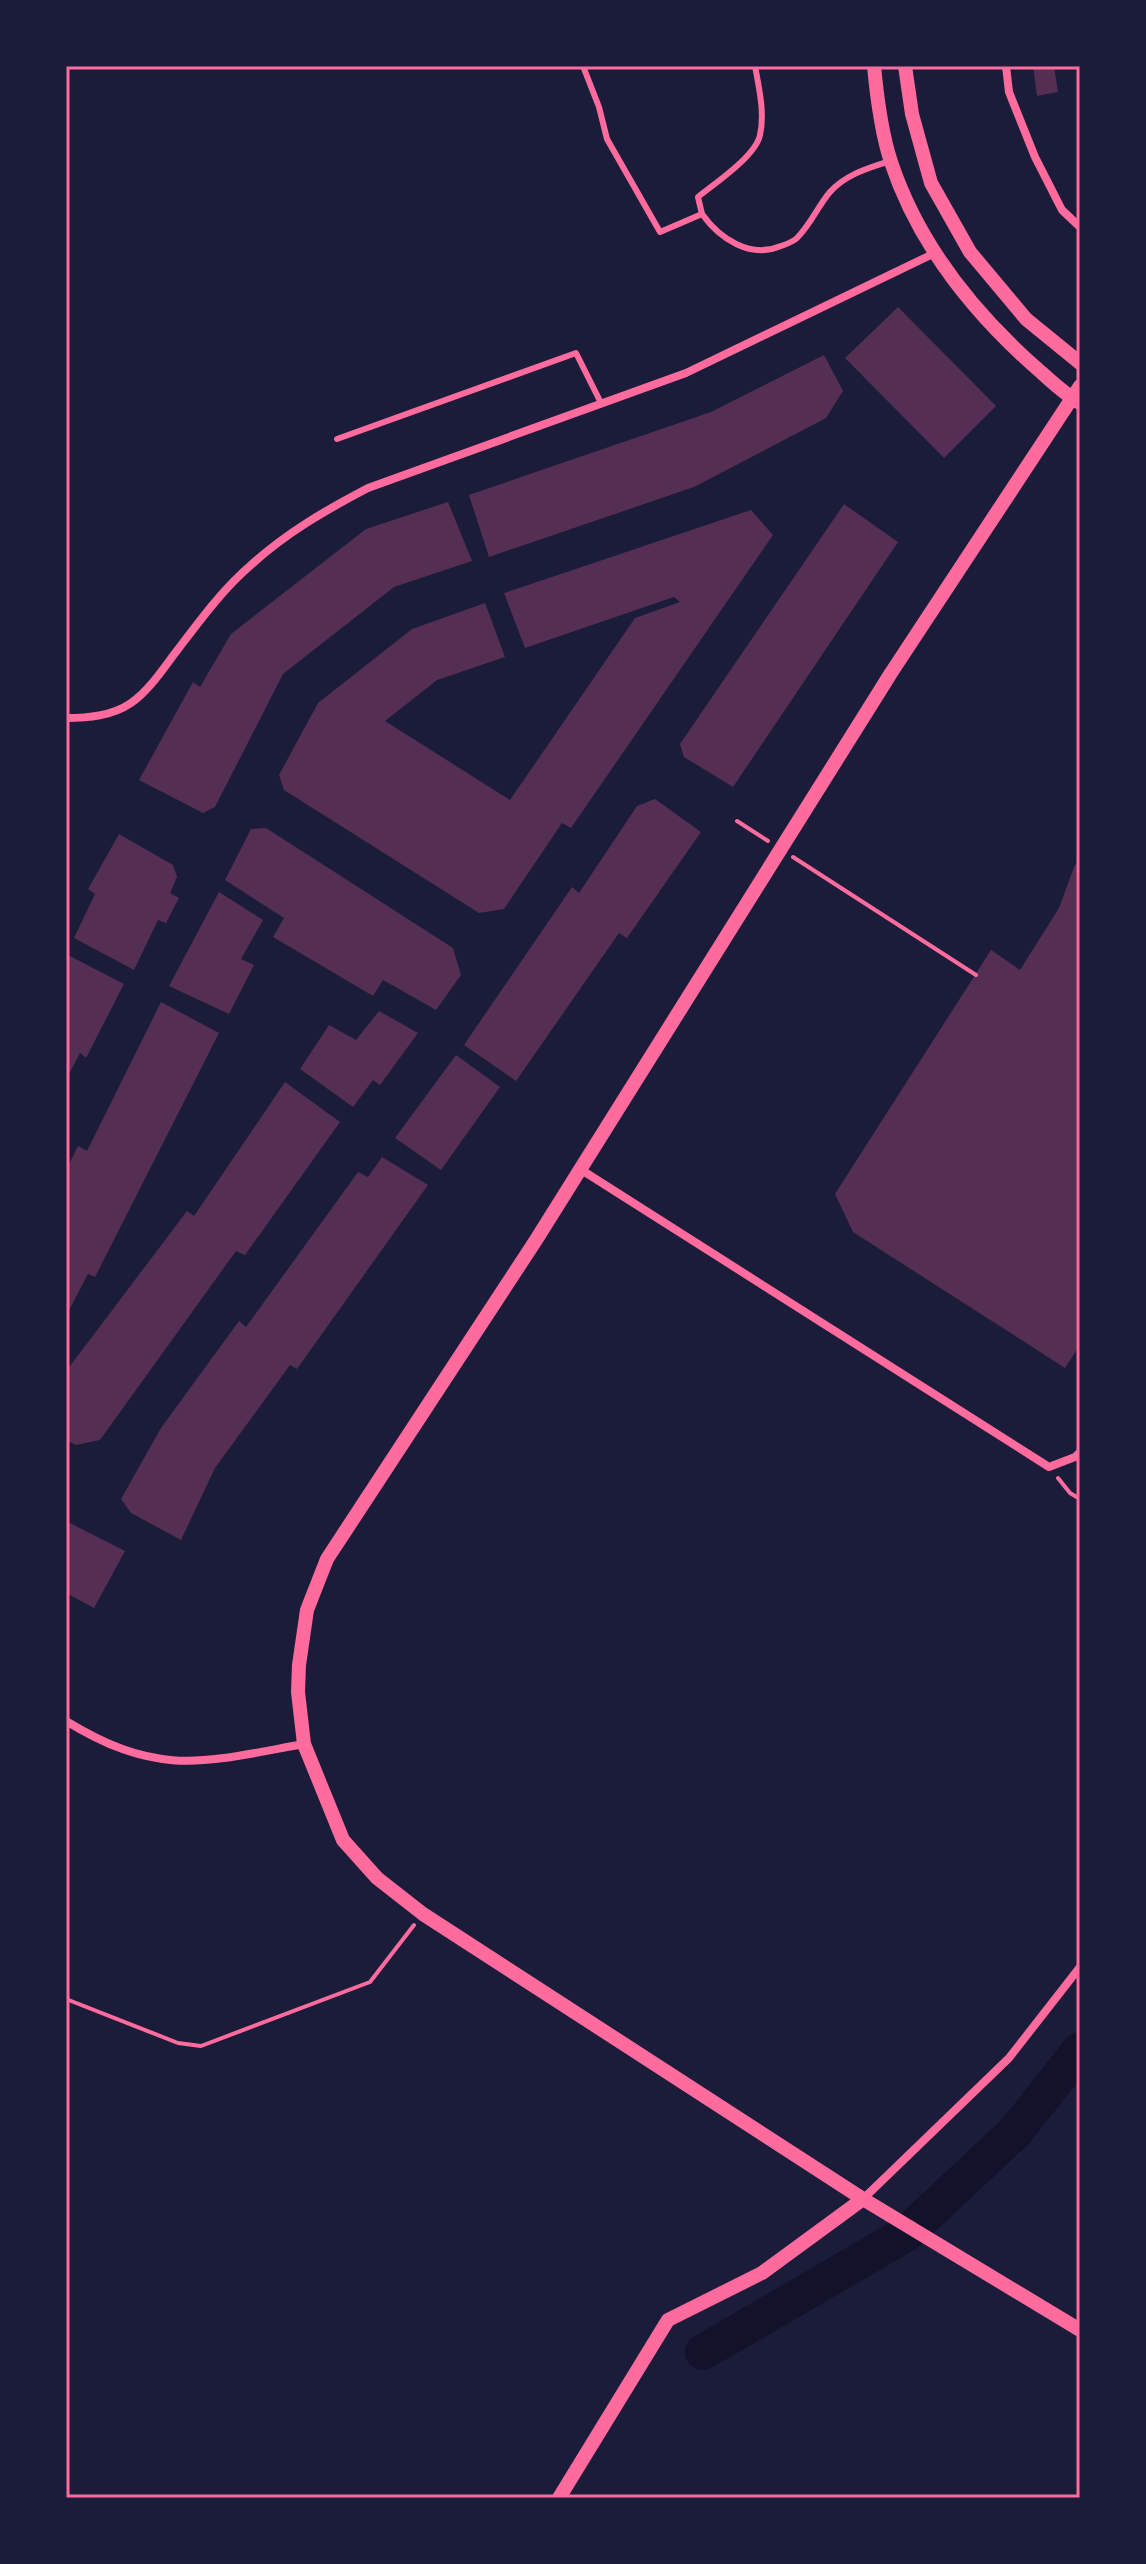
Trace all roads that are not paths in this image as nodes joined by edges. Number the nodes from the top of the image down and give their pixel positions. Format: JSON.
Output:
{"nodes":[{"id":1,"x":583,"y":66,"type":"edge"},
{"id":2,"x":755,"y":66,"type":"edge"},
{"id":3,"x":874,"y":66,"type":"edge"},
{"id":4,"x":905,"y":66,"type":"edge"},
{"id":5,"x":1006,"y":66,"type":"edge"},
{"id":6,"x":890,"y":161,"type":"junction"},
{"id":7,"x":702,"y":214,"type":"junction"},
{"id":8,"x":1080,"y":227,"type":"edge"},
{"id":9,"x":935,"y":253,"type":"junction"},
{"id":10,"x":1080,"y":363,"type":"edge"},
{"id":11,"x":1077,"y":396,"type":"edge"},
{"id":12,"x":601,"y":403,"type":"junction"},
{"id":13,"x":337,"y":439,"type":"dead end"},
{"id":14,"x":66,"y":718,"type":"edge"},
{"id":15,"x":580,"y":1169,"type":"junction"},
{"id":16,"x":1080,"y":1452,"type":"edge"},
{"id":17,"x":66,"y":1721,"type":"edge"},
{"id":18,"x":304,"y":1744,"type":"junction"},
{"id":19,"x":1080,"y":1967,"type":"edge"},
{"id":20,"x":863,"y":2199,"type":"junction"},
{"id":21,"x":1080,"y":2330,"type":"edge"},
{"id":22,"x":559,"y":2498,"type":"edge"}],
"edges":[{"from":1,"to":7,"type":"lane"},
{"from":2,"to":7,"type":"lane"},
{"from":3,"to":6,"type":"street"},
{"from":4,"to":10,"type":"street"},
{"from":5,"to":8,"type":"street"},
{"from":6,"to":7,"type":"lane"},
{"from":6,"to":9,"type":"street"},
{"from":9,"to":11,"type":"street"},
{"from":9,"to":12,"type":"street"},
{"from":11,"to":15,"type":"street"},
{"from":12,"to":13,"type":"lane"},
{"from":12,"to":14,"type":"street"},
{"from":15,"to":16,"type":"street"},
{"from":15,"to":18,"type":"street"},
{"from":17,"to":18,"type":"street"},
{"from":18,"to":20,"type":"street"},
{"from":19,"to":20,"type":"street"},
{"from":20,"to":21,"type":"street"},
{"from":20,"to":22,"type":"street"}]}
